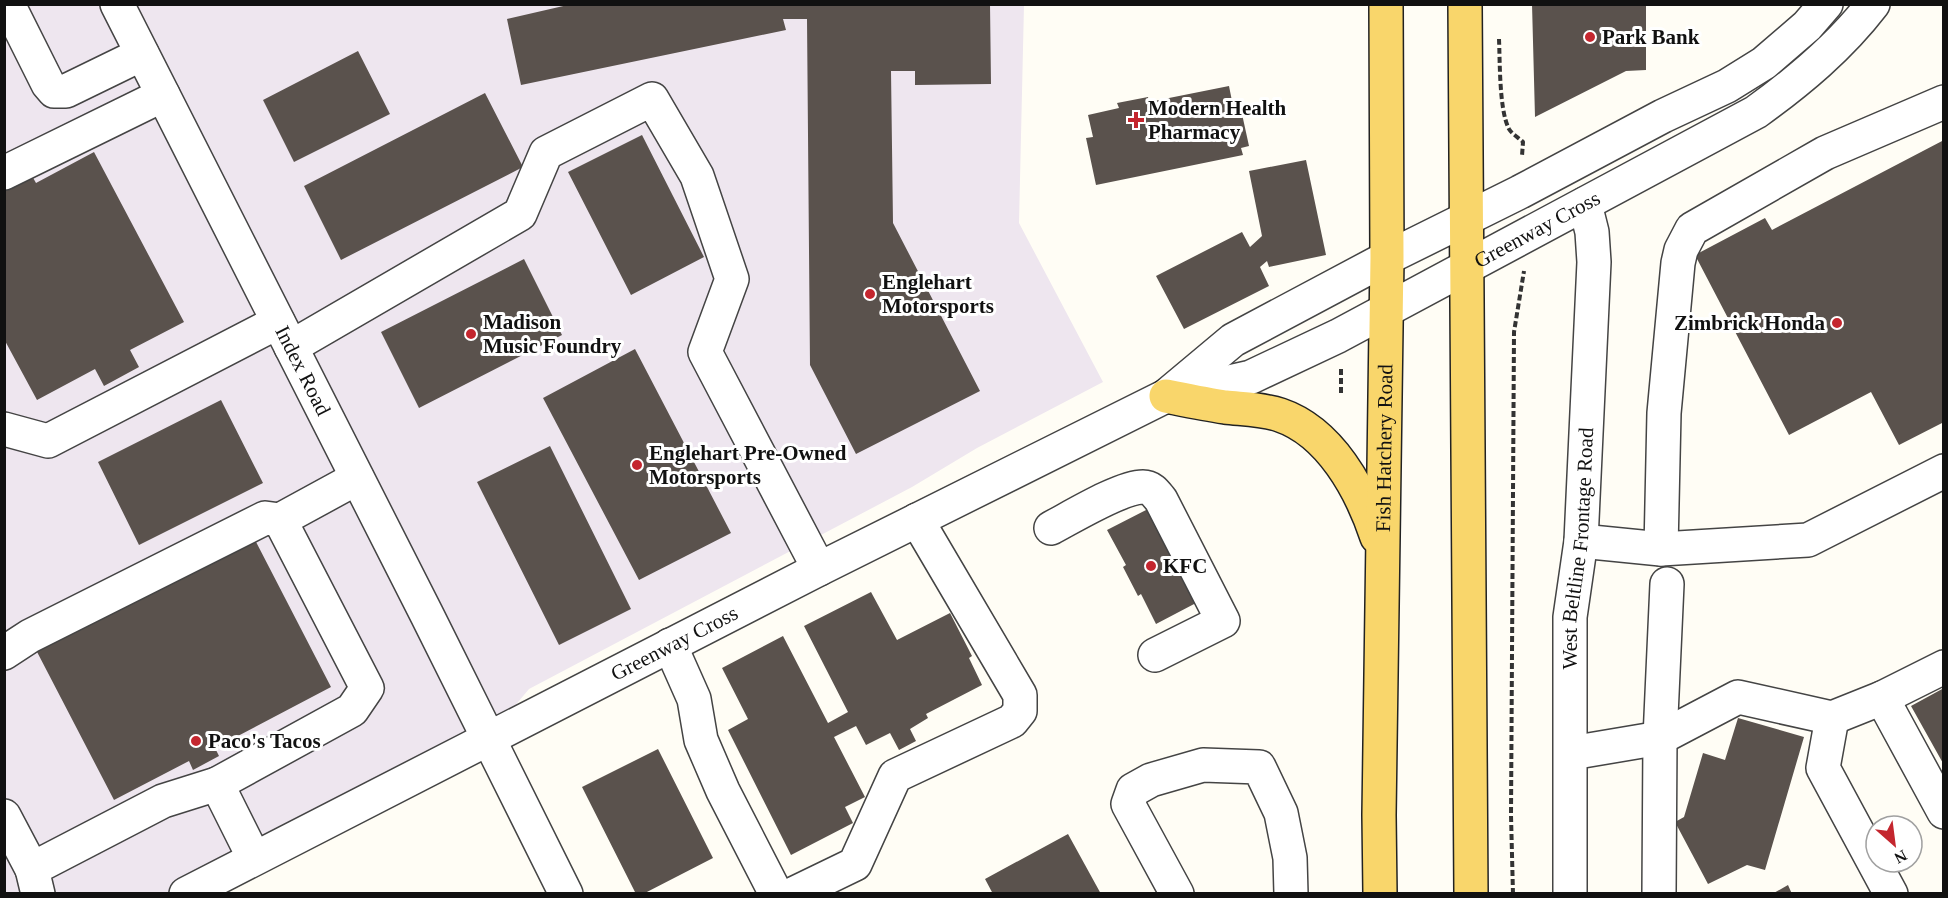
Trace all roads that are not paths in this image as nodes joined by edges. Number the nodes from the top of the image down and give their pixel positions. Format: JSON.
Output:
{"nodes":[{"id":1,"x":8,"y":4,"type":"edge"},
{"id":2,"x":117,"y":4,"type":"edge"},
{"id":3,"x":1386,"y":4,"type":"edge"},
{"id":4,"x":1466,"y":4,"type":"edge"},
{"id":5,"x":1826,"y":4,"type":"edge"},
{"id":6,"x":1873,"y":4,"type":"edge"},
{"id":7,"x":142,"y":54,"type":"junction"},
{"id":8,"x":163,"y":95,"type":"junction"},
{"id":9,"x":1944,"y":102,"type":"edge"},
{"id":10,"x":4,"y":172,"type":"edge"},
{"id":11,"x":1585,"y":204,"type":"junction"},
{"id":12,"x":1467,"y":218,"type":"junction"},
{"id":13,"x":1387,"y":258,"type":"junction"},
{"id":14,"x":1468,"y":266,"type":"junction"},
{"id":15,"x":1386,"y":311,"type":"junction"},
{"id":16,"x":284,"y":335,"type":"junction"},
{"id":17,"x":1166,"y":396,"type":"junction"},
{"id":18,"x":4,"y":429,"type":"edge"},
{"id":19,"x":1944,"y":471,"type":"edge"},
{"id":20,"x":357,"y":478,"type":"junction"},
{"id":21,"x":280,"y":520,"type":"junction"},
{"id":22,"x":917,"y":520,"type":"junction"},
{"id":23,"x":1050,"y":528,"type":"dead end"},
{"id":24,"x":1581,"y":541,"type":"junction"},
{"id":25,"x":1661,"y":549,"type":"junction"},
{"id":26,"x":819,"y":569,"type":"junction"},
{"id":27,"x":1383,"y":569,"type":"junction"},
{"id":28,"x":1667,"y":584,"type":"dead end"},
{"id":29,"x":670,"y":645,"type":"junction"},
{"id":30,"x":4,"y":653,"type":"edge"},
{"id":31,"x":1155,"y":656,"type":"dead end"},
{"id":32,"x":1944,"y":667,"type":"edge"},
{"id":33,"x":1882,"y":698,"type":"junction"},
{"id":34,"x":1832,"y":718,"type":"junction"},
{"id":35,"x":488,"y":738,"type":"junction"},
{"id":36,"x":1660,"y":738,"type":"junction"},
{"id":37,"x":1571,"y":753,"type":"junction"},
{"id":38,"x":217,"y":784,"type":"junction"},
{"id":39,"x":1944,"y":812,"type":"edge"},
{"id":40,"x":4,"y":816,"type":"edge"},
{"id":41,"x":254,"y":858,"type":"junction"},
{"id":42,"x":35,"y":881,"type":"edge"},
{"id":43,"x":186,"y":894,"type":"edge"},
{"id":44,"x":566,"y":894,"type":"edge"},
{"id":45,"x":776,"y":894,"type":"edge"},
{"id":46,"x":793,"y":894,"type":"edge"},
{"id":47,"x":1177,"y":894,"type":"edge"},
{"id":48,"x":1291,"y":894,"type":"edge"},
{"id":49,"x":1380,"y":894,"type":"edge"},
{"id":50,"x":1471,"y":894,"type":"edge"},
{"id":51,"x":1570,"y":894,"type":"edge"},
{"id":52,"x":1659,"y":894,"type":"edge"},
{"id":53,"x":1891,"y":894,"type":"edge"}],
"edges":[{"from":1,"to":7,"type":"street"},
{"from":2,"to":7,"type":"street","name":"Index Road"},
{"from":3,"to":13,"type":"main road","name":"Fish Hatchery Road"},
{"from":4,"to":12,"type":"main road"},
{"from":5,"to":12,"type":"street","name":"Greenway Cross"},
{"from":6,"to":11,"type":"street","name":"Greenway Cross"},
{"from":7,"to":8,"type":"street","name":"Index Road"},
{"from":8,"to":10,"type":"street"},
{"from":8,"to":16,"type":"street","name":"Index Road"},
{"from":9,"to":25,"type":"street"},
{"from":11,"to":14,"type":"street","name":"Greenway Cross"},
{"from":11,"to":24,"type":"street","name":"West Beltline Frontage Road"},
{"from":12,"to":13,"type":"street","name":"Greenway Cross"},
{"from":12,"to":14,"type":"main road"},
{"from":13,"to":15,"type":"main road","name":"Fish Hatchery Road"},
{"from":13,"to":17,"type":"street","name":"Greenway Cross"},
{"from":14,"to":15,"type":"street","name":"Greenway Cross"},
{"from":14,"to":50,"type":"main road"},
{"from":15,"to":17,"type":"street","name":"Greenway Cross"},
{"from":15,"to":27,"type":"main road","name":"Fish Hatchery Road"},
{"from":16,"to":18,"type":"street"},
{"from":16,"to":20,"type":"street","name":"Index Road"},
{"from":16,"to":26,"type":"street"},
{"from":17,"to":22,"type":"street","name":"Greenway Cross"},
{"from":17,"to":27,"type":"main road"},
{"from":19,"to":25,"type":"street"},
{"from":20,"to":21,"type":"street"},
{"from":20,"to":35,"type":"street","name":"Index Road"},
{"from":21,"to":30,"type":"street"},
{"from":21,"to":38,"type":"street"},
{"from":22,"to":26,"type":"street","name":"Greenway Cross"},
{"from":22,"to":46,"type":"street"},
{"from":23,"to":31,"type":"street"},
{"from":24,"to":25,"type":"street"},
{"from":24,"to":37,"type":"street","name":"West Beltline Frontage Road"},
{"from":26,"to":29,"type":"street","name":"Greenway Cross"},
{"from":27,"to":49,"type":"main road","name":"Fish Hatchery Road"},
{"from":28,"to":36,"type":"street"},
{"from":29,"to":35,"type":"street","name":"Greenway Cross"},
{"from":29,"to":45,"type":"street"},
{"from":32,"to":33,"type":"street"},
{"from":33,"to":34,"type":"street"},
{"from":33,"to":39,"type":"street"},
{"from":34,"to":36,"type":"street"},
{"from":34,"to":53,"type":"street"},
{"from":35,"to":41,"type":"street","name":"Greenway Cross"},
{"from":35,"to":44,"type":"street","name":"Index Road"},
{"from":36,"to":37,"type":"street"},
{"from":36,"to":52,"type":"street"},
{"from":37,"to":51,"type":"street","name":"West Beltline Frontage Road"},
{"from":38,"to":41,"type":"street"},
{"from":38,"to":42,"type":"street"},
{"from":40,"to":42,"type":"street"},
{"from":41,"to":43,"type":"street","name":"Greenway Cross"},
{"from":47,"to":48,"type":"street"}]}
